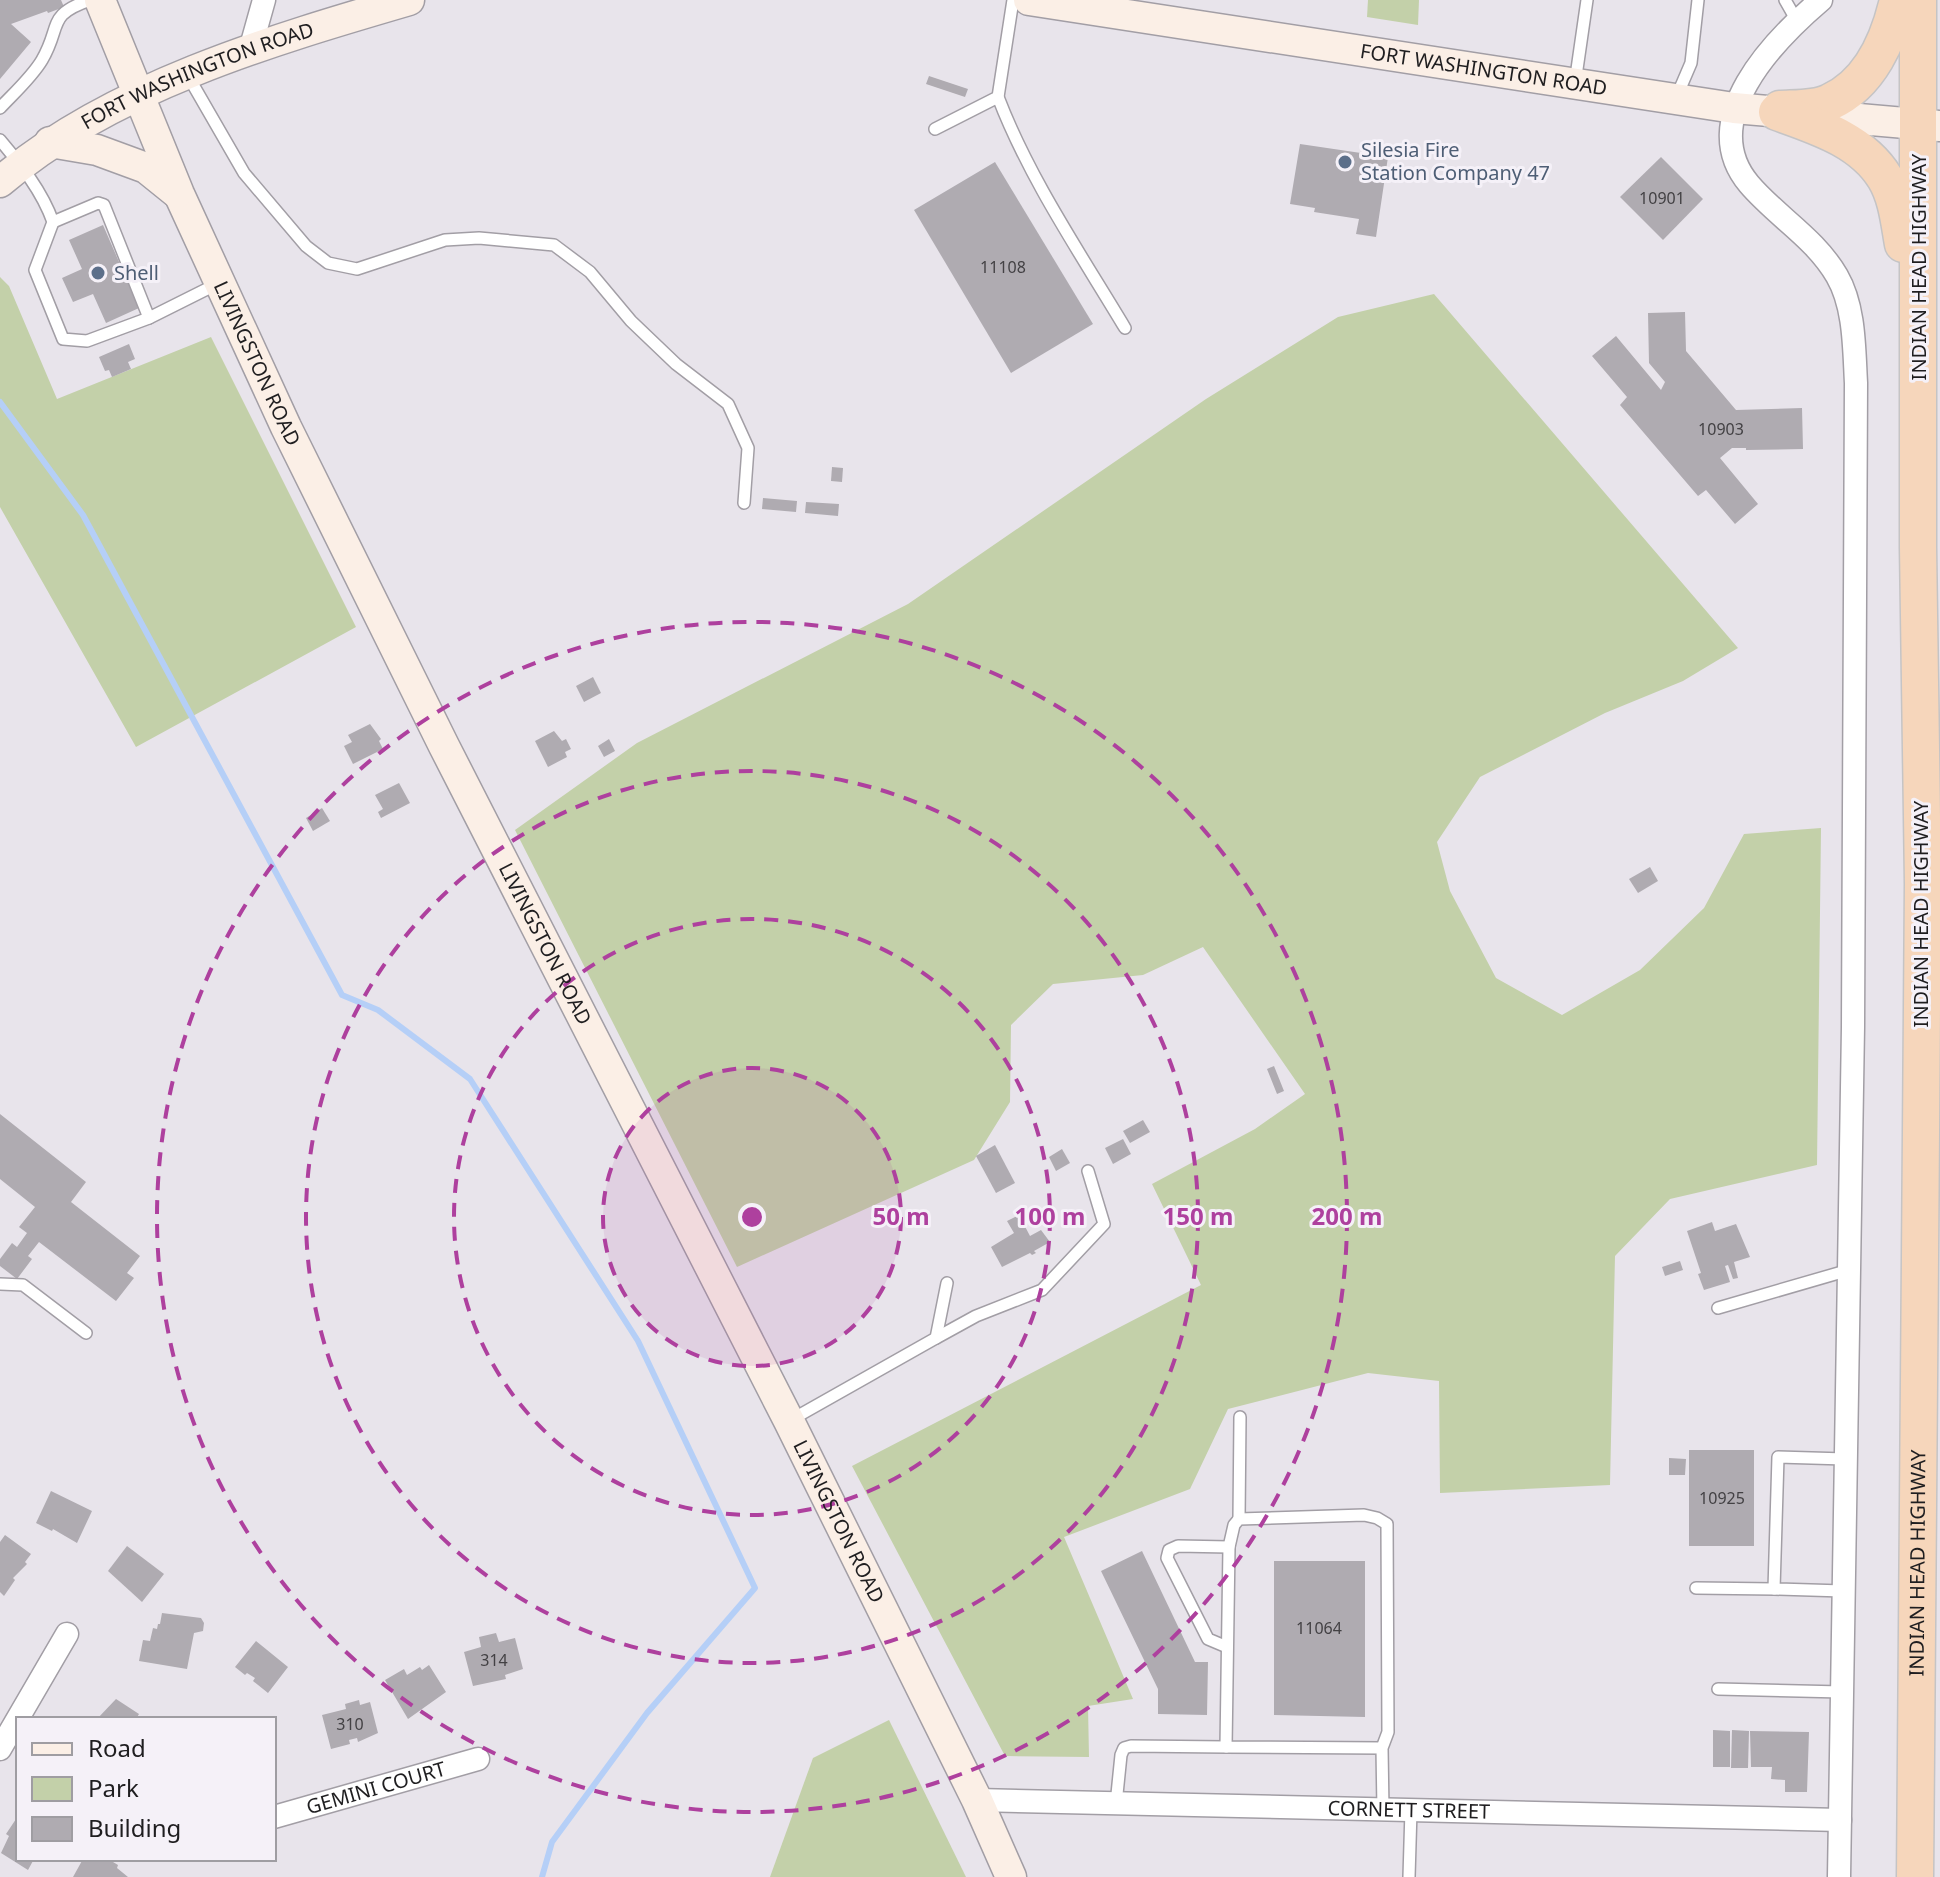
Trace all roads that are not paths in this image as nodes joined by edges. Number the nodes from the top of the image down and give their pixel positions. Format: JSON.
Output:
{"nodes":[{"id":1,"x":90,"y":0,"type":"edge"},
{"id":2,"x":100,"y":0,"type":"edge"},
{"id":3,"x":264,"y":0,"type":"edge"},
{"id":4,"x":409,"y":0,"type":"edge"},
{"id":5,"x":1013,"y":0,"type":"edge"},
{"id":6,"x":1029,"y":0,"type":"edge"},
{"id":7,"x":1587,"y":0,"type":"edge"},
{"id":8,"x":1698,"y":0,"type":"edge"},
{"id":9,"x":1785,"y":0,"type":"edge"},
{"id":10,"x":1821,"y":0,"type":"edge"},
{"id":11,"x":1898,"y":0,"type":"edge"},
{"id":12,"x":1918,"y":0,"type":"edge"},
{"id":13,"x":1797,"y":21,"type":"junction"},
{"id":14,"x":250,"y":50,"type":"junction"},
{"id":15,"x":188,"y":75,"type":"junction"},
{"id":16,"x":1575,"y":83,"type":"junction"},
{"id":17,"x":139,"y":96,"type":"junction"},
{"id":18,"x":998,"y":97,"type":"junction"},
{"id":19,"x":1676,"y":99,"type":"junction"},
{"id":20,"x":0,"y":108,"type":"edge"},
{"id":21,"x":1756,"y":110,"type":"junction"},
{"id":22,"x":1930,"y":126,"type":"edge"},
{"id":23,"x":935,"y":129,"type":"dead end"},
{"id":24,"x":0,"y":140,"type":"edge"},
{"id":25,"x":50,"y":142,"type":"junction"},
{"id":26,"x":10,"y":173,"type":"edge"},
{"id":27,"x":179,"y":194,"type":"junction"},
{"id":28,"x":53,"y":222,"type":"junction"},
{"id":29,"x":219,"y":283,"type":"junction"},
{"id":30,"x":149,"y":318,"type":"junction"},
{"id":31,"x":1125,"y":328,"type":"dead end"},
{"id":32,"x":1919,"y":333,"type":"junction"},
{"id":33,"x":744,"y":503,"type":"dead end"},
{"id":34,"x":1088,"y":1171,"type":"dead end"},
{"id":35,"x":1849,"y":1270,"type":"junction"},
{"id":36,"x":947,"y":1283,"type":"dead end"},
{"id":37,"x":0,"y":1284,"type":"edge"},
{"id":38,"x":1718,"y":1308,"type":"dead end"},
{"id":39,"x":86,"y":1333,"type":"dead end"},
{"id":40,"x":936,"y":1338,"type":"junction"},
{"id":41,"x":1240,"y":1417,"type":"dead end"},
{"id":42,"x":789,"y":1421,"type":"junction"},
{"id":43,"x":1845,"y":1459,"type":"junction"},
{"id":44,"x":1239,"y":1519,"type":"junction"},
{"id":45,"x":1229,"y":1547,"type":"junction"},
{"id":46,"x":1696,"y":1588,"type":"dead end"},
{"id":47,"x":1774,"y":1589,"type":"junction"},
{"id":48,"x":1843,"y":1591,"type":"junction"},
{"id":49,"x":67,"y":1634,"type":"dead end"},
{"id":50,"x":1227,"y":1647,"type":"junction"},
{"id":51,"x":1718,"y":1689,"type":"dead end"},
{"id":52,"x":1842,"y":1692,"type":"junction"},
{"id":53,"x":23,"y":1717,"type":"edge"},
{"id":54,"x":1226,"y":1747,"type":"junction"},
{"id":55,"x":1382,"y":1748,"type":"junction"},
{"id":56,"x":478,"y":1759,"type":"dead end"},
{"id":57,"x":977,"y":1800,"type":"junction"},
{"id":58,"x":1116,"y":1804,"type":"junction"},
{"id":59,"x":1383,"y":1810,"type":"junction"},
{"id":60,"x":1411,"y":1810,"type":"junction"},
{"id":61,"x":276,"y":1816,"type":"edge"},
{"id":62,"x":1840,"y":1820,"type":"junction"},
{"id":63,"x":1011,"y":1877,"type":"edge"},
{"id":64,"x":1409,"y":1877,"type":"edge"},
{"id":65,"x":1839,"y":1877,"type":"edge"},
{"id":66,"x":1915,"y":1877,"type":"edge"}],
"edges":[{"from":1,"to":20,"type":"lane"},
{"from":2,"to":17,"type":"main road","name":"LIVINGSTON ROAD"},
{"from":3,"to":14,"type":"street"},
{"from":4,"to":14,"type":"main road","name":"FORT WASHINGTON ROAD"},
{"from":5,"to":18,"type":"lane"},
{"from":6,"to":16,"type":"main road","name":"FORT WASHINGTON ROAD"},
{"from":7,"to":16,"type":"lane"},
{"from":8,"to":19,"type":"lane"},
{"from":9,"to":13,"type":"lane"},
{"from":10,"to":13,"type":"street"},
{"from":11,"to":21,"type":"highway"},
{"from":12,"to":22,"type":"highway","name":"INDIAN HEAD HIGHWAY"},
{"from":13,"to":21,"type":"street"},
{"from":14,"to":15,"type":"main road","name":"FORT WASHINGTON ROAD"},
{"from":15,"to":17,"type":"main road","name":"FORT WASHINGTON ROAD"},
{"from":15,"to":33,"type":"lane"},
{"from":16,"to":19,"type":"main road","name":"FORT WASHINGTON ROAD"},
{"from":17,"to":25,"type":"main road","name":"FORT WASHINGTON ROAD"},
{"from":17,"to":27,"type":"main road","name":"LIVINGSTON ROAD"},
{"from":18,"to":23,"type":"lane"},
{"from":18,"to":31,"type":"lane"},
{"from":19,"to":21,"type":"main road","name":"FORT WASHINGTON ROAD"},
{"from":21,"to":22,"type":"main road","name":"FORT WASHINGTON ROAD"},
{"from":21,"to":32,"type":"highway"},
{"from":21,"to":35,"type":"street"},
{"from":22,"to":32,"type":"highway","name":"INDIAN HEAD HIGHWAY"},
{"from":24,"to":26,"type":"lane"},
{"from":25,"to":26,"type":"main road","name":"FORT WASHINGTON ROAD"},
{"from":25,"to":27,"type":"main road"},
{"from":26,"to":28,"type":"lane"},
{"from":27,"to":29,"type":"main road","name":"LIVINGSTON ROAD"},
{"from":28,"to":30,"type":"lane"},
{"from":28,"to":30,"type":"lane"},
{"from":29,"to":30,"type":"lane"},
{"from":29,"to":42,"type":"main road","name":"LIVINGSTON ROAD"},
{"from":32,"to":66,"type":"highway","name":"INDIAN HEAD HIGHWAY"},
{"from":34,"to":40,"type":"lane"},
{"from":35,"to":38,"type":"lane"},
{"from":35,"to":43,"type":"street"},
{"from":36,"to":40,"type":"lane"},
{"from":37,"to":39,"type":"lane"},
{"from":40,"to":42,"type":"lane"},
{"from":41,"to":44,"type":"lane"},
{"from":42,"to":57,"type":"main road","name":"LIVINGSTON ROAD"},
{"from":43,"to":47,"type":"lane"},
{"from":43,"to":48,"type":"street"},
{"from":44,"to":45,"type":"lane"},
{"from":44,"to":55,"type":"lane"},
{"from":45,"to":50,"type":"lane"},
{"from":45,"to":50,"type":"lane"},
{"from":46,"to":47,"type":"lane"},
{"from":47,"to":48,"type":"lane"},
{"from":48,"to":52,"type":"street"},
{"from":49,"to":53,"type":"street"},
{"from":50,"to":54,"type":"lane"},
{"from":51,"to":52,"type":"lane"},
{"from":52,"to":62,"type":"street"},
{"from":54,"to":55,"type":"lane"},
{"from":54,"to":58,"type":"lane"},
{"from":55,"to":59,"type":"lane"},
{"from":56,"to":61,"type":"street","name":"GEMINI COURT"},
{"from":57,"to":58,"type":"street","name":"CORNETT STREET"},
{"from":57,"to":63,"type":"main road","name":"LIVINGSTON ROAD"},
{"from":58,"to":59,"type":"street","name":"CORNETT STREET"},
{"from":59,"to":60,"type":"street","name":"CORNETT STREET"},
{"from":60,"to":62,"type":"street","name":"CORNETT STREET"},
{"from":60,"to":64,"type":"lane"},
{"from":62,"to":65,"type":"street"}]}
